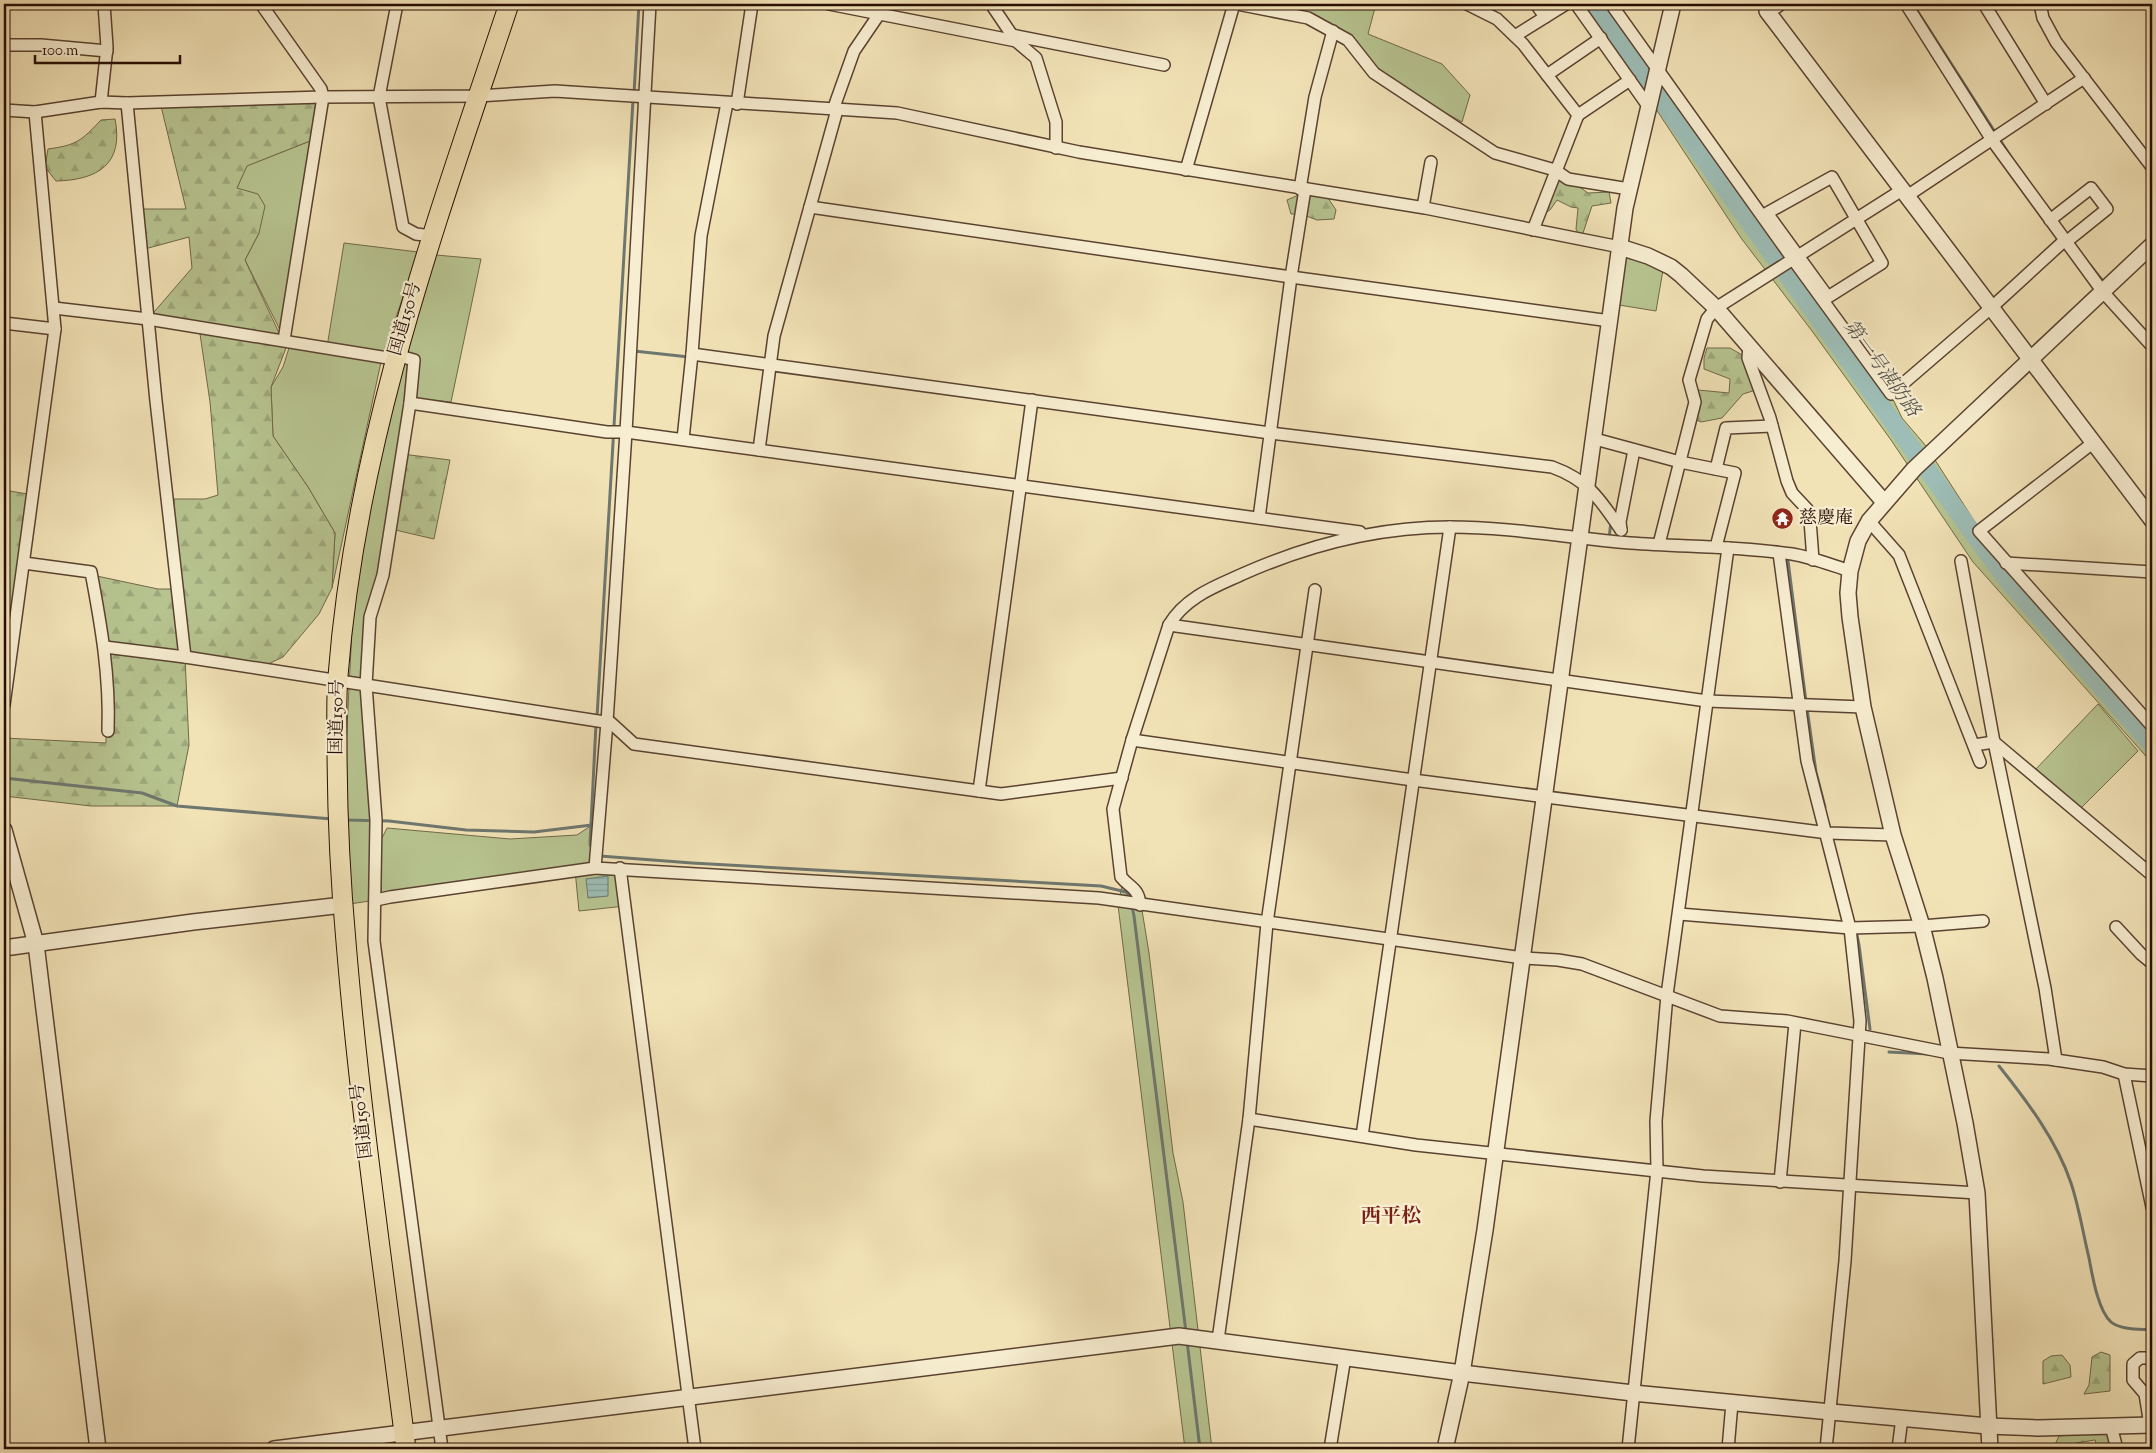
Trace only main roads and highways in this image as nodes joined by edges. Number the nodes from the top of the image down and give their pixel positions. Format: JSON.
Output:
{"nodes":[{"id":1,"x":509,"y":4,"type":"edge"},
{"id":2,"x":405,"y":1441,"type":"edge"}],
"edges":[{"from":1,"to":2,"type":"highway","name":"国道150号"}]}
